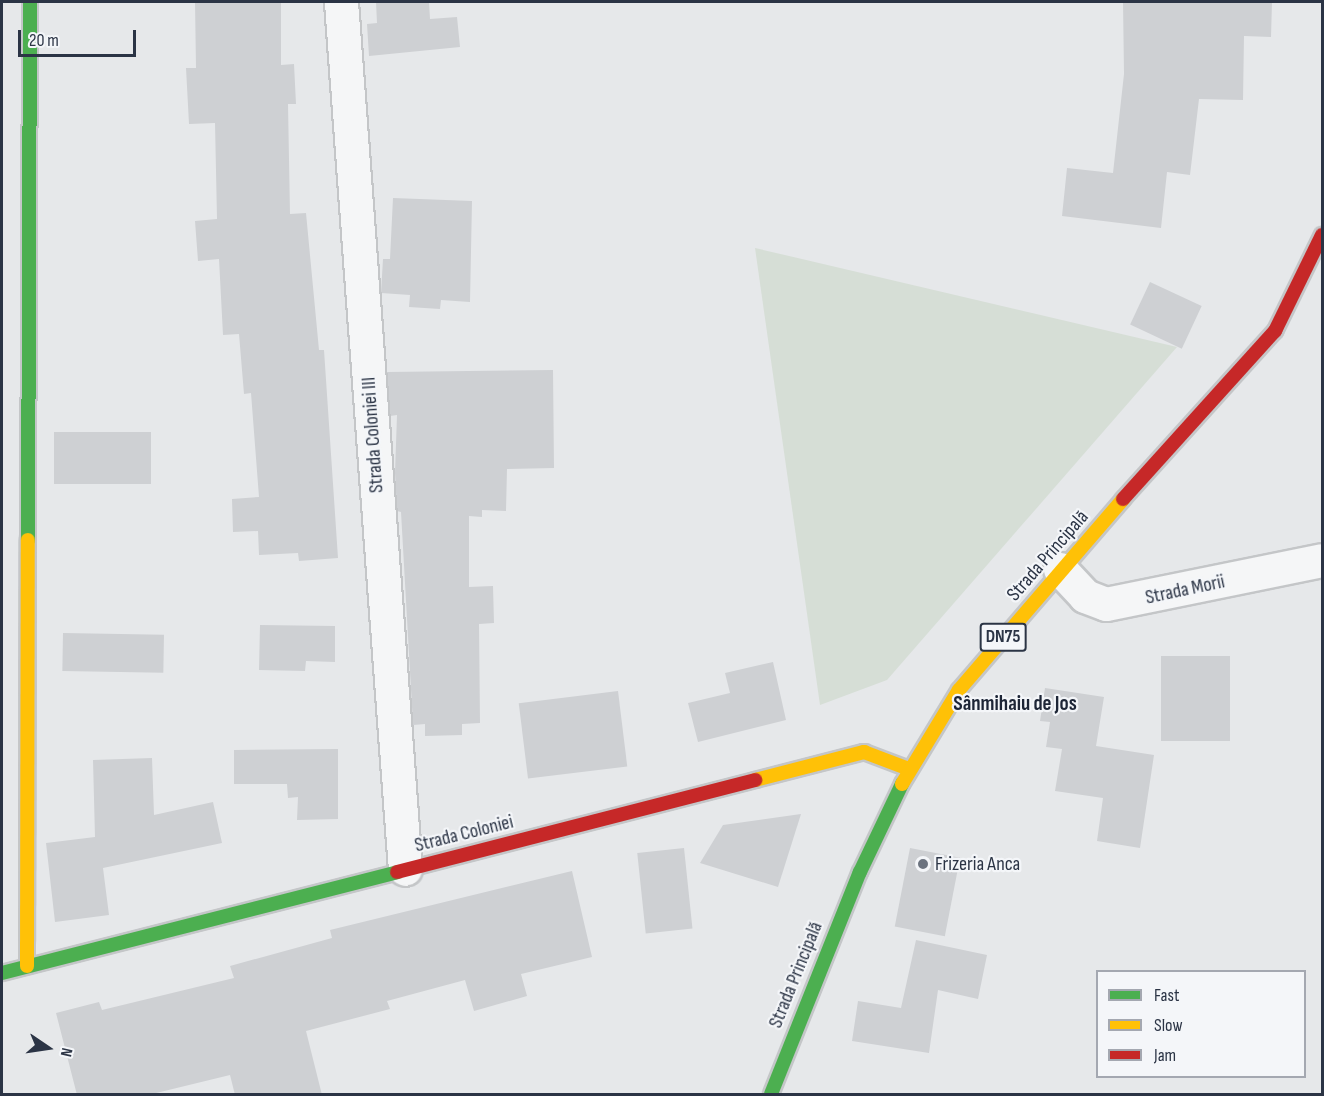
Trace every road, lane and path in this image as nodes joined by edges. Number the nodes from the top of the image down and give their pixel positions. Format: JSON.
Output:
{"nodes":[{"id":1,"x":30,"y":2,"type":"edge"},
{"id":2,"x":341,"y":2,"type":"edge"},
{"id":3,"x":1323,"y":235,"type":"edge"},
{"id":4,"x":1323,"y":560,"type":"edge"},
{"id":5,"x":1060,"y":569,"type":"junction"},
{"id":6,"x":909,"y":769,"type":"junction"},
{"id":7,"x":405,"y":869,"type":"junction"},
{"id":8,"x":27,"y":966,"type":"junction"},
{"id":9,"x":2,"y":973,"type":"edge"},
{"id":10,"x":771,"y":1095,"type":"edge"}],
"edges":[{"from":1,"to":8,"type":"street"},
{"from":2,"to":7,"type":"street","name":"Strada Coloniei III"},
{"from":3,"to":5,"type":"street","name":"Strada Principală","number":"DN75"},
{"from":4,"to":5,"type":"street","name":"Strada Morii"},
{"from":5,"to":6,"type":"street","name":"Strada Principală","number":"DN75"},
{"from":6,"to":7,"type":"street","name":"Strada Coloniei"},
{"from":6,"to":10,"type":"street","name":"Strada Principală","number":"DN75"},
{"from":7,"to":8,"type":"street","name":"Strada Coloniei"},
{"from":8,"to":9,"type":"street","name":"Strada Coloniei"}]}
